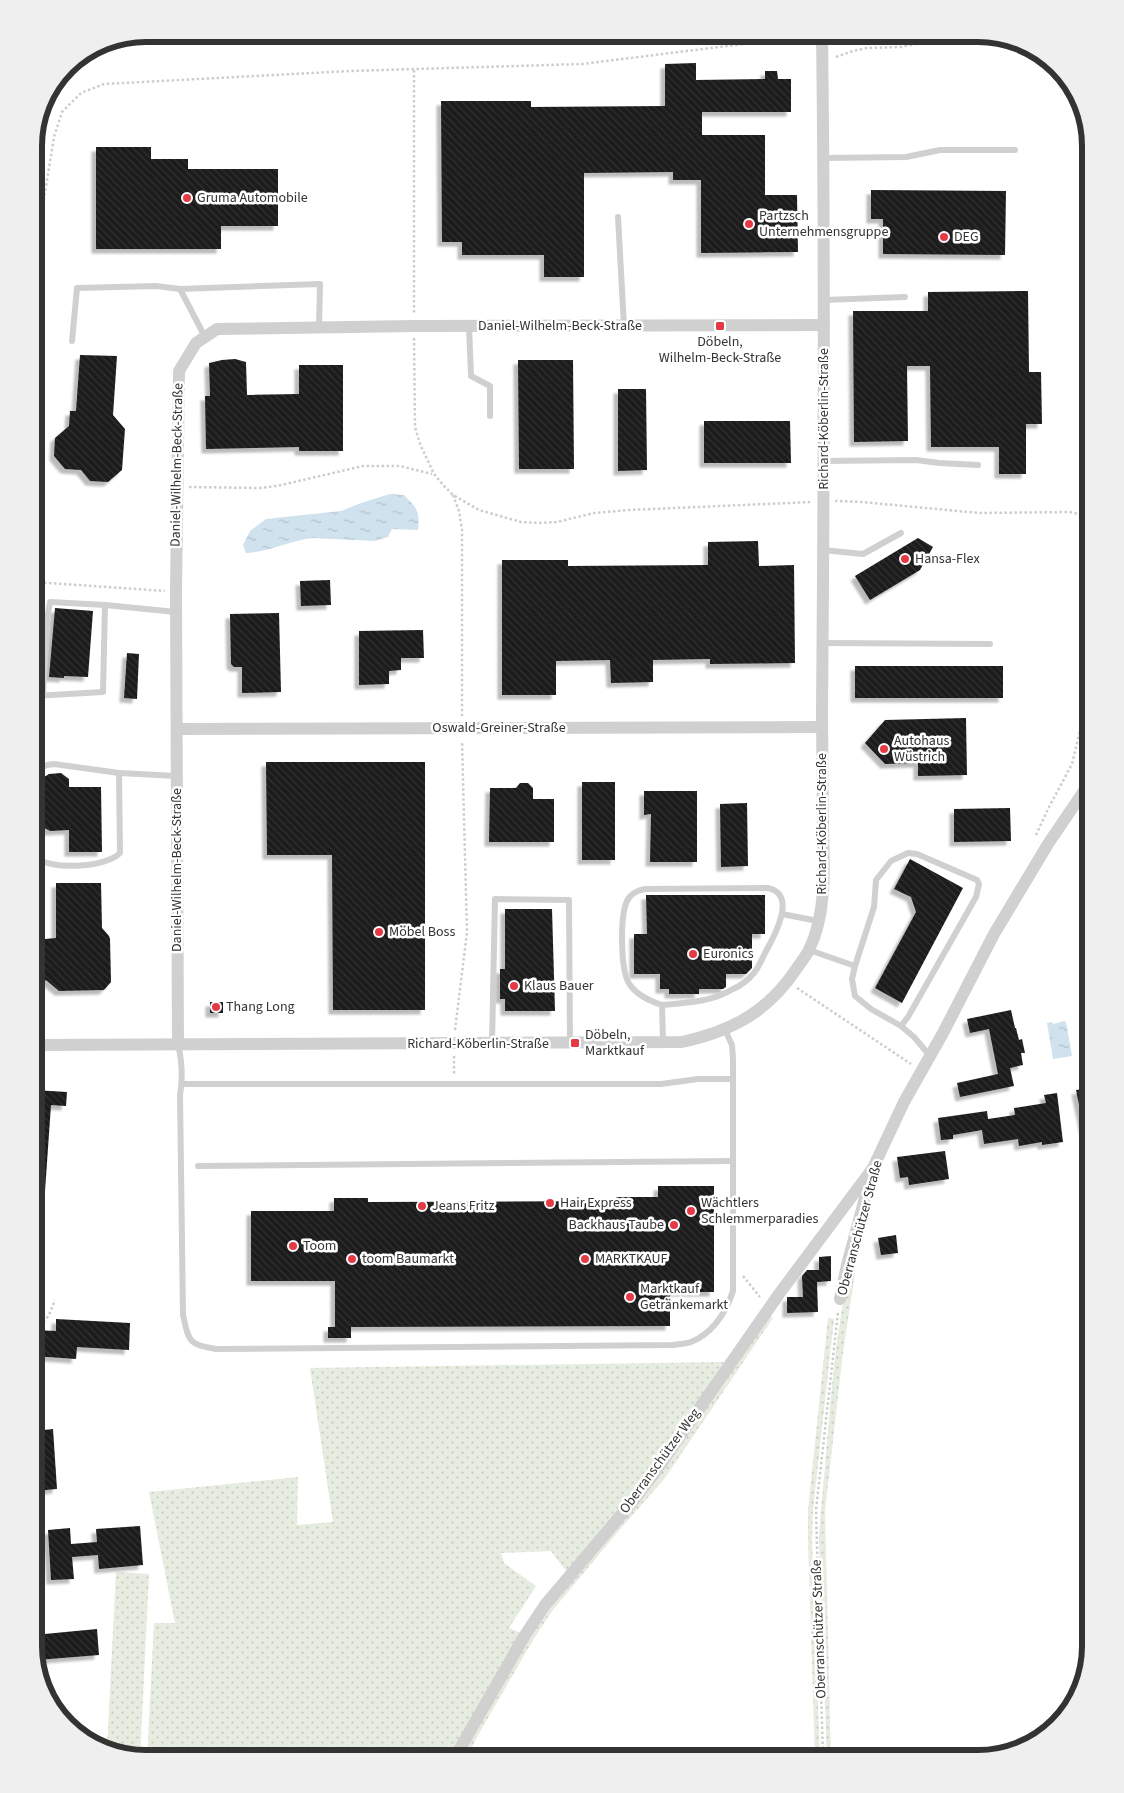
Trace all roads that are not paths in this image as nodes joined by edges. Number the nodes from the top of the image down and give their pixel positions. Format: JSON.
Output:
{"nodes":[{"id":1,"x":822,"y":43,"type":"edge"},
{"id":2,"x":1015,"y":150,"type":"dead end"},
{"id":3,"x":823,"y":158,"type":"junction"},
{"id":4,"x":618,"y":217,"type":"dead end"},
{"id":5,"x":180,"y":289,"type":"junction"},
{"id":6,"x":905,"y":297,"type":"dead end"},
{"id":7,"x":824,"y":300,"type":"junction"},
{"id":8,"x":824,"y":325,"type":"junction"},
{"id":9,"x":469,"y":326,"type":"junction"},
{"id":10,"x":624,"y":326,"type":"junction"},
{"id":11,"x":319,"y":328,"type":"junction"},
{"id":12,"x":205,"y":337,"type":"junction"},
{"id":13,"x":72,"y":341,"type":"dead end"},
{"id":14,"x":490,"y":416,"type":"dead end"},
{"id":15,"x":823,"y":461,"type":"junction"},
{"id":16,"x":978,"y":465,"type":"dead end"},
{"id":17,"x":900,"y":533,"type":"dead end"},
{"id":18,"x":824,"y":550,"type":"junction"},
{"id":19,"x":105,"y":605,"type":"junction"},
{"id":20,"x":176,"y":612,"type":"junction"},
{"id":21,"x":43,"y":619,"type":"edge"},
{"id":22,"x":47,"y":620,"type":"junction"},
{"id":23,"x":823,"y":643,"type":"junction"},
{"id":24,"x":990,"y":644,"type":"dead end"},
{"id":25,"x":43,"y":695,"type":"joint"},
{"id":26,"x":822,"y":727,"type":"junction"},
{"id":27,"x":177,"y":729,"type":"junction"},
{"id":28,"x":43,"y":766,"type":"edge"},
{"id":29,"x":119,"y":773,"type":"junction"},
{"id":30,"x":177,"y":776,"type":"junction"},
{"id":31,"x":1082,"y":794,"type":"edge"},
{"id":32,"x":43,"y":862,"type":"edge"},
{"id":33,"x":782,"y":914,"type":"junction"},
{"id":34,"x":818,"y":921,"type":"junction"},
{"id":35,"x":809,"y":950,"type":"junction"},
{"id":36,"x":855,"y":966,"type":"junction"},
{"id":37,"x":662,"y":1005,"type":"junction"},
{"id":38,"x":901,"y":1026,"type":"junction"},
{"id":39,"x":725,"y":1030,"type":"junction"},
{"id":40,"x":570,"y":1043,"type":"junction"},
{"id":41,"x":178,"y":1044,"type":"junction"},
{"id":42,"x":492,"y":1044,"type":"junction"},
{"id":43,"x":663,"y":1044,"type":"junction"},
{"id":44,"x":42,"y":1045,"type":"edge"},
{"id":45,"x":930,"y":1056,"type":"junction"},
{"id":46,"x":732,"y":1079,"type":"junction"},
{"id":47,"x":182,"y":1084,"type":"junction"},
{"id":48,"x":732,"y":1161,"type":"junction"},
{"id":49,"x":198,"y":1166,"type":"dead end"},
{"id":50,"x":873,"y":1168,"type":"junction"},
{"id":51,"x":840,"y":1299,"type":"road end"},
{"id":52,"x":459,"y":1750,"type":"edge"}],
"edges":[{"from":1,"to":3,"type":"street","name":"Richard-Köberlin-Straße"},
{"from":2,"to":3,"type":"lane"},
{"from":3,"to":7,"type":"street","name":"Richard-Köberlin-Straße"},
{"from":4,"to":10,"type":"lane"},
{"from":5,"to":11,"type":"lane"},
{"from":5,"to":12,"type":"lane"},
{"from":5,"to":13,"type":"lane"},
{"from":6,"to":7,"type":"lane"},
{"from":7,"to":8,"type":"street","name":"Richard-Köberlin-Straße"},
{"from":8,"to":10,"type":"street","name":"Daniel-Wilhelm-Beck-Straße"},
{"from":8,"to":15,"type":"street","name":"Richard-Köberlin-Straße"},
{"from":9,"to":10,"type":"street","name":"Daniel-Wilhelm-Beck-Straße"},
{"from":9,"to":11,"type":"street","name":"Daniel-Wilhelm-Beck-Straße"},
{"from":9,"to":14,"type":"lane"},
{"from":11,"to":12,"type":"street","name":"Daniel-Wilhelm-Beck-Straße"},
{"from":12,"to":20,"type":"street","name":"Daniel-Wilhelm-Beck-Straße"},
{"from":15,"to":16,"type":"lane"},
{"from":15,"to":18,"type":"street","name":"Richard-Köberlin-Straße"},
{"from":17,"to":18,"type":"lane"},
{"from":18,"to":23,"type":"street","name":"Richard-Köberlin-Straße"},
{"from":19,"to":20,"type":"lane"},
{"from":19,"to":22,"type":"lane"},
{"from":19,"to":25,"type":"lane"},
{"from":20,"to":27,"type":"street","name":"Daniel-Wilhelm-Beck-Straße"},
{"from":21,"to":22,"type":"lane"},
{"from":22,"to":25,"type":"lane"},
{"from":23,"to":24,"type":"lane"},
{"from":23,"to":26,"type":"street","name":"Richard-Köberlin-Straße"},
{"from":26,"to":27,"type":"street","name":"Oswald-Greiner-Straße"},
{"from":26,"to":34,"type":"street","name":"Richard-Köberlin-Straße"},
{"from":27,"to":30,"type":"street","name":"Daniel-Wilhelm-Beck-Straße"},
{"from":28,"to":29,"type":"lane"},
{"from":29,"to":30,"type":"lane"},
{"from":29,"to":32,"type":"lane"},
{"from":30,"to":41,"type":"street","name":"Daniel-Wilhelm-Beck-Straße"},
{"from":31,"to":45,"type":"street","name":"Oberranschützer Straße"},
{"from":33,"to":34,"type":"lane"},
{"from":33,"to":37,"type":"lane"},
{"from":33,"to":37,"type":"lane"},
{"from":34,"to":35,"type":"street","name":"Richard-Köberlin-Straße"},
{"from":35,"to":36,"type":"lane"},
{"from":35,"to":39,"type":"street","name":"Richard-Köberlin-Straße"},
{"from":36,"to":38,"type":"lane"},
{"from":36,"to":38,"type":"lane"},
{"from":37,"to":43,"type":"lane"},
{"from":38,"to":45,"type":"lane"},
{"from":39,"to":43,"type":"street","name":"Richard-Köberlin-Straße"},
{"from":39,"to":46,"type":"lane"},
{"from":40,"to":42,"type":"street","name":"Richard-Köberlin-Straße"},
{"from":40,"to":42,"type":"lane"},
{"from":40,"to":43,"type":"street","name":"Richard-Köberlin-Straße"},
{"from":41,"to":42,"type":"street","name":"Richard-Köberlin-Straße"},
{"from":41,"to":44,"type":"street","name":"Richard-Köberlin-Straße"},
{"from":41,"to":47,"type":"lane"},
{"from":45,"to":50,"type":"street","name":"Oberranschützer Straße"},
{"from":46,"to":47,"type":"lane"},
{"from":46,"to":48,"type":"lane"},
{"from":47,"to":48,"type":"lane"},
{"from":48,"to":49,"type":"lane"},
{"from":50,"to":51,"type":"street","name":"Oberranschützer Straße"},
{"from":50,"to":52,"type":"street","name":"Oberranschützer Weg"}]}
